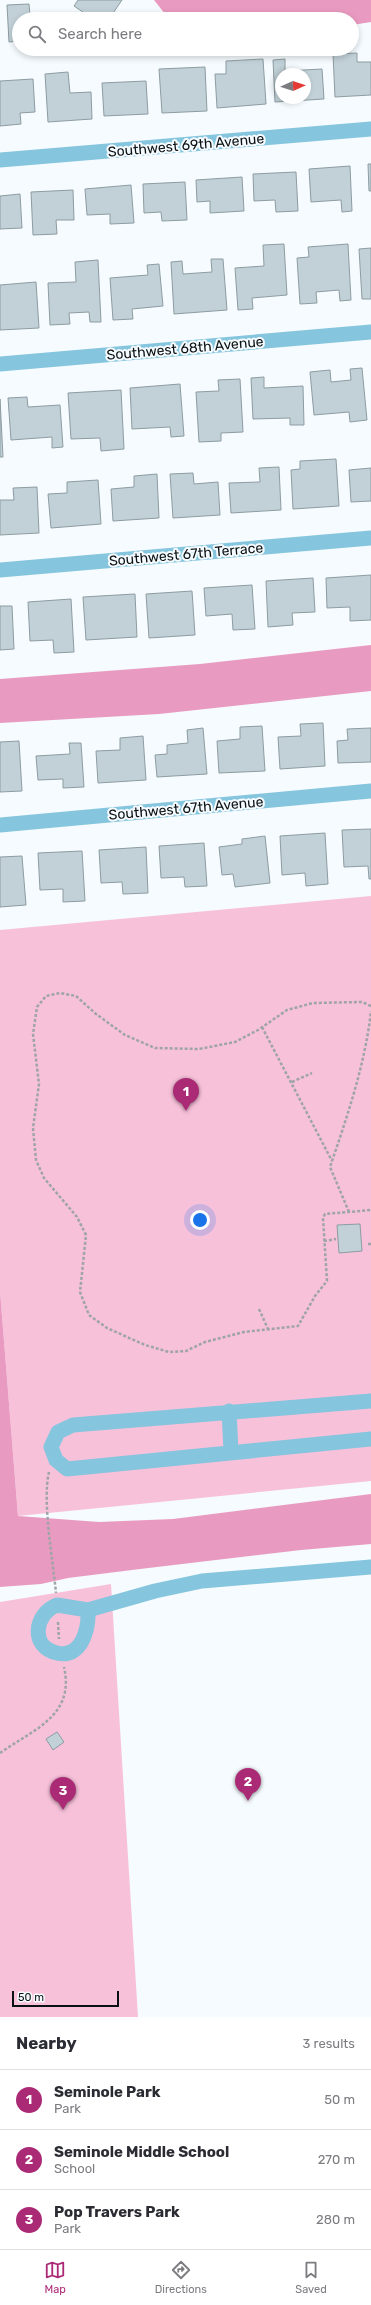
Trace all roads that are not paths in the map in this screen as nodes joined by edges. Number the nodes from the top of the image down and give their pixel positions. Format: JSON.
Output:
{"nodes":[{"id":1,"x":371,"y":130,"type":"edge"},
{"id":2,"x":0,"y":160,"type":"edge"},
{"id":3,"x":371,"y":332,"type":"edge"},
{"id":4,"x":0,"y":364,"type":"edge"},
{"id":5,"x":371,"y":538,"type":"edge"},
{"id":6,"x":0,"y":570,"type":"edge"},
{"id":7,"x":371,"y":791,"type":"edge"},
{"id":8,"x":0,"y":825,"type":"edge"},
{"id":9,"x":371,"y":1401,"type":"edge"},
{"id":10,"x":229,"y":1411,"type":"junction"},
{"id":11,"x":371,"y":1439,"type":"edge"},
{"id":12,"x":231,"y":1452,"type":"junction"},
{"id":13,"x":371,"y":1567,"type":"edge"},
{"id":14,"x":88,"y":1610,"type":"junction"}],
"edges":[{"from":1,"to":2,"type":"street","name":"Southwest 69th Avenue"},
{"from":3,"to":4,"type":"street","name":"Southwest 68th Avenue"},
{"from":5,"to":6,"type":"street","name":"Southwest 67th Terrace"},
{"from":7,"to":8,"type":"street","name":"Southwest 67th Avenue"},
{"from":9,"to":10,"type":"street"},
{"from":10,"to":12,"type":"street"},
{"from":10,"to":12,"type":"street"},
{"from":11,"to":12,"type":"street"},
{"from":13,"to":14,"type":"street"},
{"from":14,"to":14,"type":"street"}]}
